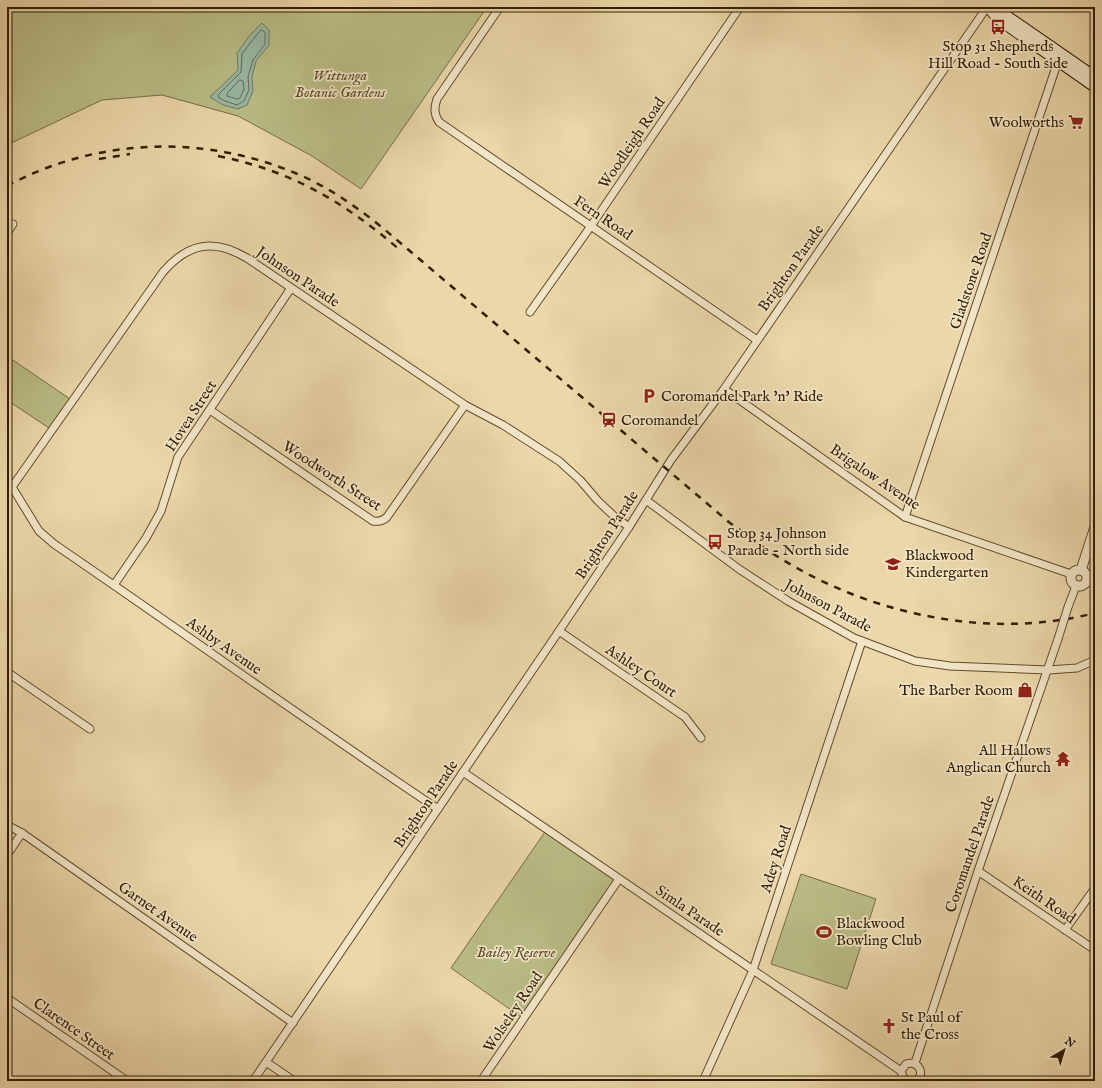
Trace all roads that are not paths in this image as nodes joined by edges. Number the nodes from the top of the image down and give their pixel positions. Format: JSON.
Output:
{"nodes":[{"id":1,"x":500,"y":7,"type":"edge"},
{"id":2,"x":740,"y":7,"type":"edge"},
{"id":3,"x":988,"y":7,"type":"edge"},
{"id":4,"x":1059,"y":57,"type":"junction"},
{"id":5,"x":1095,"y":77,"type":"edge"},
{"id":6,"x":1095,"y":88,"type":"edge"},
{"id":7,"x":13,"y":224,"type":"dead end"},
{"id":8,"x":592,"y":226,"type":"junction"},
{"id":9,"x":7,"y":233,"type":"edge"},
{"id":10,"x":291,"y":288,"type":"junction"},
{"id":11,"x":530,"y":312,"type":"dead end"},
{"id":12,"x":758,"y":340,"type":"junction"},
{"id":13,"x":724,"y":389,"type":"junction"},
{"id":14,"x":466,"y":404,"type":"junction"},
{"id":15,"x":210,"y":410,"type":"junction"},
{"id":16,"x":10,"y":489,"type":"edge"},
{"id":17,"x":646,"y":500,"type":"junction"},
{"id":18,"x":905,"y":517,"type":"junction"},
{"id":19,"x":1095,"y":526,"type":"edge"},
{"id":20,"x":629,"y":527,"type":"junction"},
{"id":21,"x":1081,"y":570,"type":"junction"},
{"id":22,"x":1071,"y":574,"type":"junction"},
{"id":23,"x":1091,"y":583,"type":"edge"},
{"id":24,"x":114,"y":585,"type":"junction"},
{"id":25,"x":1076,"y":586,"type":"junction"},
{"id":26,"x":559,"y":631,"type":"junction"},
{"id":27,"x":862,"y":641,"type":"junction"},
{"id":28,"x":1095,"y":660,"type":"edge"},
{"id":29,"x":1048,"y":670,"type":"junction"},
{"id":30,"x":7,"y":672,"type":"edge"},
{"id":31,"x":90,"y":729,"type":"dead end"},
{"id":32,"x":701,"y":738,"type":"dead end"},
{"id":33,"x":463,"y":772,"type":"junction"},
{"id":34,"x":438,"y":809,"type":"junction"},
{"id":35,"x":7,"y":825,"type":"edge"},
{"id":36,"x":22,"y":833,"type":"junction"},
{"id":37,"x":7,"y":855,"type":"edge"},
{"id":38,"x":978,"y":871,"type":"junction"},
{"id":39,"x":619,"y":879,"type":"junction"},
{"id":40,"x":1095,"y":888,"type":"edge"},
{"id":41,"x":1065,"y":930,"type":"junction"},
{"id":42,"x":1095,"y":950,"type":"edge"},
{"id":43,"x":753,"y":970,"type":"junction"},
{"id":44,"x":7,"y":998,"type":"edge"},
{"id":45,"x":293,"y":1023,"type":"junction"},
{"id":46,"x":266,"y":1062,"type":"junction"},
{"id":47,"x":915,"y":1063,"type":"junction"},
{"id":48,"x":901,"y":1071,"type":"junction"},
{"id":49,"x":127,"y":1081,"type":"edge"},
{"id":50,"x":253,"y":1081,"type":"edge"},
{"id":51,"x":294,"y":1081,"type":"edge"},
{"id":52,"x":481,"y":1081,"type":"edge"},
{"id":53,"x":703,"y":1081,"type":"edge"},
{"id":54,"x":907,"y":1081,"type":"edge"},
{"id":55,"x":916,"y":1081,"type":"edge"}],
"edges":[{"from":1,"to":8,"type":"street","name":"Fern Road"},
{"from":2,"to":8,"type":"street","name":"Woodleigh Road"},
{"from":3,"to":4,"type":"main road"},
{"from":3,"to":12,"type":"street","name":"Brighton Parade"},
{"from":4,"to":5,"type":"main road"},
{"from":4,"to":6,"type":"main road"},
{"from":4,"to":18,"type":"street","name":"Gladstone Road"},
{"from":7,"to":9,"type":"street"},
{"from":8,"to":11,"type":"street","name":"Woodleigh Road"},
{"from":8,"to":12,"type":"street","name":"Fern Road"},
{"from":10,"to":14,"type":"street","name":"Johnson Parade"},
{"from":10,"to":15,"type":"street","name":"Hovea Street"},
{"from":10,"to":16,"type":"street","name":"Johnson Parade"},
{"from":12,"to":13,"type":"street","name":"Brighton Parade"},
{"from":13,"to":17,"type":"street","name":"Brighton Parade"},
{"from":13,"to":18,"type":"street","name":"Brigalow Avenue"},
{"from":14,"to":15,"type":"street","name":"Woodworth Street"},
{"from":14,"to":20,"type":"street","name":"Johnson Parade"},
{"from":15,"to":24,"type":"street","name":"Hovea Street"},
{"from":16,"to":24,"type":"street","name":"Ashby Avenue"},
{"from":17,"to":20,"type":"street","name":"Brighton Parade"},
{"from":17,"to":27,"type":"street","name":"Johnson Parade"},
{"from":18,"to":22,"type":"street","name":"Brigalow Avenue"},
{"from":19,"to":21,"type":"street"},
{"from":20,"to":26,"type":"street","name":"Brighton Parade"},
{"from":21,"to":22,"type":"street"},
{"from":21,"to":23,"type":"street"},
{"from":22,"to":25,"type":"street"},
{"from":23,"to":25,"type":"street"},
{"from":24,"to":34,"type":"street","name":"Ashby Avenue"},
{"from":25,"to":29,"type":"street","name":"Coromandel Parade","bridge":true},
{"from":26,"to":32,"type":"street","name":"Ashley Court"},
{"from":26,"to":33,"type":"street","name":"Brighton Parade"},
{"from":27,"to":29,"type":"street","name":"Johnson Parade"},
{"from":27,"to":43,"type":"street","name":"Adey Road"},
{"from":28,"to":29,"type":"street","name":"Johnson Parade"},
{"from":29,"to":38,"type":"street","name":"Coromandel Parade"},
{"from":30,"to":31,"type":"street"},
{"from":33,"to":34,"type":"street","name":"Brighton Parade"},
{"from":33,"to":39,"type":"street","name":"Simla Parade"},
{"from":34,"to":45,"type":"street","name":"Brighton Parade"},
{"from":35,"to":36,"type":"street","name":"Garnet Avenue"},
{"from":36,"to":37,"type":"street"},
{"from":36,"to":45,"type":"street","name":"Garnet Avenue"},
{"from":38,"to":41,"type":"street","name":"Keith Road"},
{"from":38,"to":47,"type":"street","name":"Coromandel Parade"},
{"from":39,"to":43,"type":"street","name":"Simla Parade"},
{"from":39,"to":52,"type":"street","name":"Wolseley Road"},
{"from":40,"to":41,"type":"street"},
{"from":41,"to":42,"type":"street","name":"Keith Road"},
{"from":43,"to":48,"type":"street","name":"Simla Parade"},
{"from":43,"to":53,"type":"street","name":"Adey Road"},
{"from":44,"to":49,"type":"street","name":"Clarence Street"},
{"from":45,"to":46,"type":"street","name":"Brighton Parade"},
{"from":46,"to":50,"type":"street","name":"Brighton Parade"},
{"from":46,"to":51,"type":"street"},
{"from":47,"to":48,"type":"street"},
{"from":47,"to":55,"type":"street"},
{"from":48,"to":54,"type":"street"}]}
